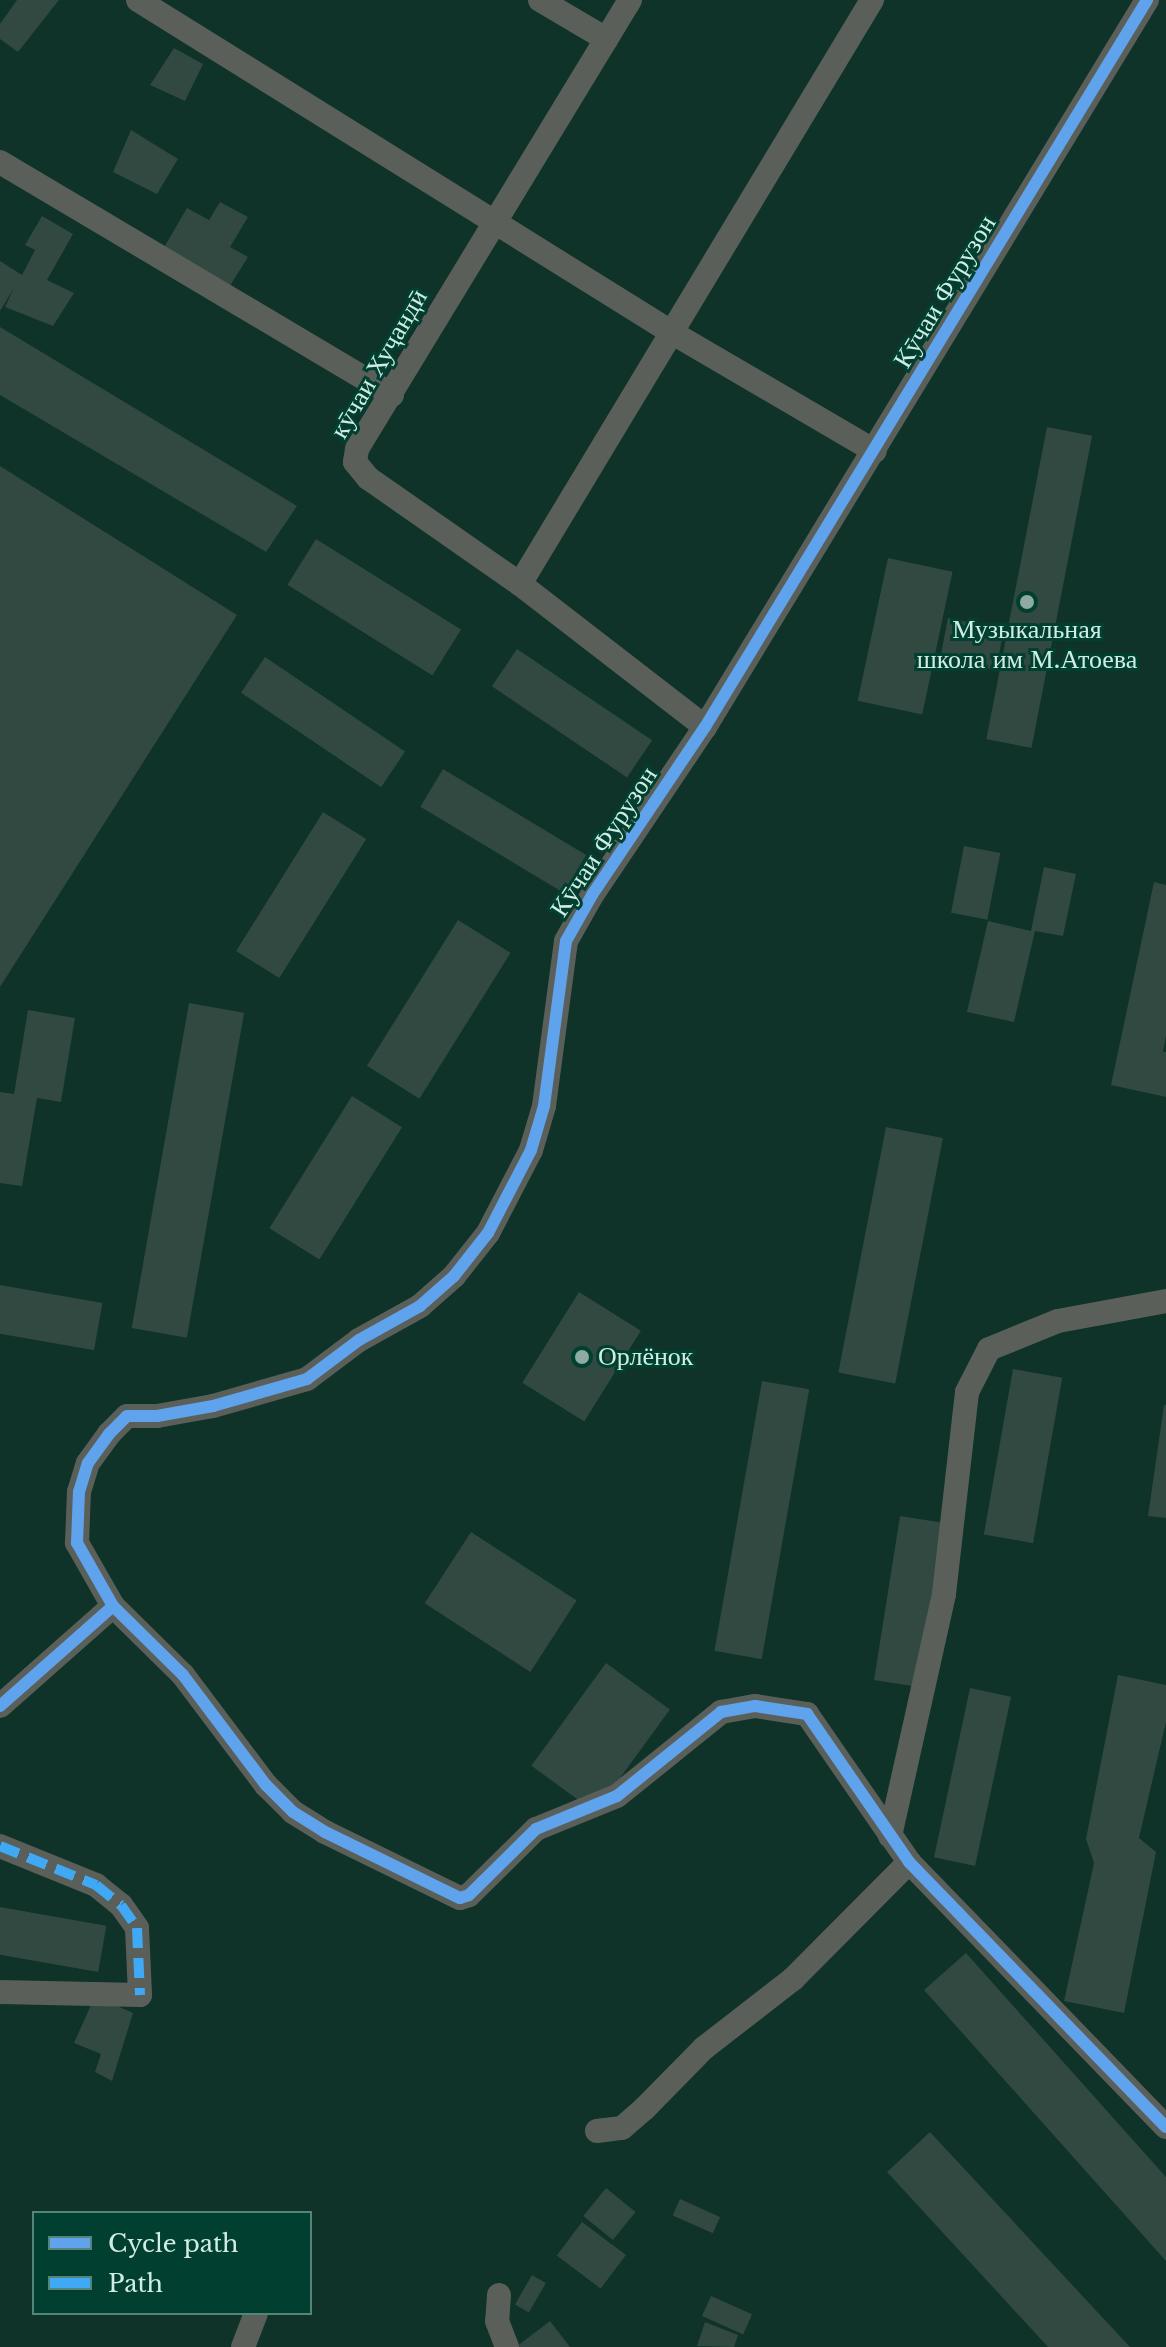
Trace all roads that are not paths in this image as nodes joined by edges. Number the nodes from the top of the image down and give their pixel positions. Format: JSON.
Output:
{"nodes":[{"id":1,"x":138,"y":0,"type":"edge"},
{"id":2,"x":540,"y":0,"type":"edge"},
{"id":3,"x":630,"y":0,"type":"edge"},
{"id":4,"x":872,"y":0,"type":"edge"},
{"id":5,"x":1147,"y":0,"type":"edge"},
{"id":6,"x":606,"y":39,"type":"junction"},
{"id":7,"x":0,"y":162,"type":"edge"},
{"id":8,"x":494,"y":223,"type":"junction"},
{"id":9,"x":671,"y":332,"type":"junction"},
{"id":10,"x":392,"y":395,"type":"junction"},
{"id":11,"x":875,"y":451,"type":"junction"},
{"id":12,"x":520,"y":584,"type":"junction"},
{"id":13,"x":705,"y":727,"type":"junction"},
{"id":14,"x":1166,"y":1301,"type":"edge"},
{"id":15,"x":113,"y":1606,"type":"junction"},
{"id":16,"x":0,"y":1706,"type":"edge"},
{"id":17,"x":890,"y":1836,"type":"junction"},
{"id":18,"x":0,"y":1846,"type":"edge"},
{"id":19,"x":909,"y":1862,"type":"junction"},
{"id":20,"x":0,"y":1992,"type":"edge"},
{"id":21,"x":1166,"y":2127,"type":"edge"},
{"id":22,"x":597,"y":2131,"type":"dead end"},
{"id":23,"x":499,"y":2295,"type":"dead end"},
{"id":24,"x":255,"y":2315,"type":"edge"},
{"id":25,"x":243,"y":2347,"type":"edge"},
{"id":26,"x":507,"y":2347,"type":"edge"}],
"edges":[{"from":1,"to":8,"type":"street"},
{"from":2,"to":6,"type":"street"},
{"from":3,"to":6,"type":"street","name":"кӯчаи Хуҷандӣ"},
{"from":4,"to":9,"type":"street"},
{"from":5,"to":11,"type":"street","name":"Кӯчаи Фурузон"},
{"from":6,"to":8,"type":"street","name":"кӯчаи Хуҷандӣ"},
{"from":7,"to":10,"type":"street"},
{"from":8,"to":9,"type":"street"},
{"from":8,"to":10,"type":"street","name":"кӯчаи Хуҷандӣ"},
{"from":9,"to":11,"type":"street"},
{"from":9,"to":12,"type":"street"},
{"from":10,"to":12,"type":"street","name":"кӯчаи Хуҷандӣ"},
{"from":11,"to":13,"type":"street","name":"Кӯчаи Фурузон"},
{"from":12,"to":13,"type":"street","name":"кӯчаи Хуҷандӣ"},
{"from":13,"to":15,"type":"street","name":"Кӯчаи Фурузон"},
{"from":14,"to":17,"type":"street"},
{"from":15,"to":16,"type":"street"},
{"from":15,"to":17,"type":"street","name":"Кӯчаи Фурузон"},
{"from":17,"to":19,"type":"street"},
{"from":18,"to":20,"type":"street"},
{"from":19,"to":21,"type":"street"},
{"from":19,"to":22,"type":"street"},
{"from":23,"to":26,"type":"street"},
{"from":24,"to":25,"type":"street"}]}
